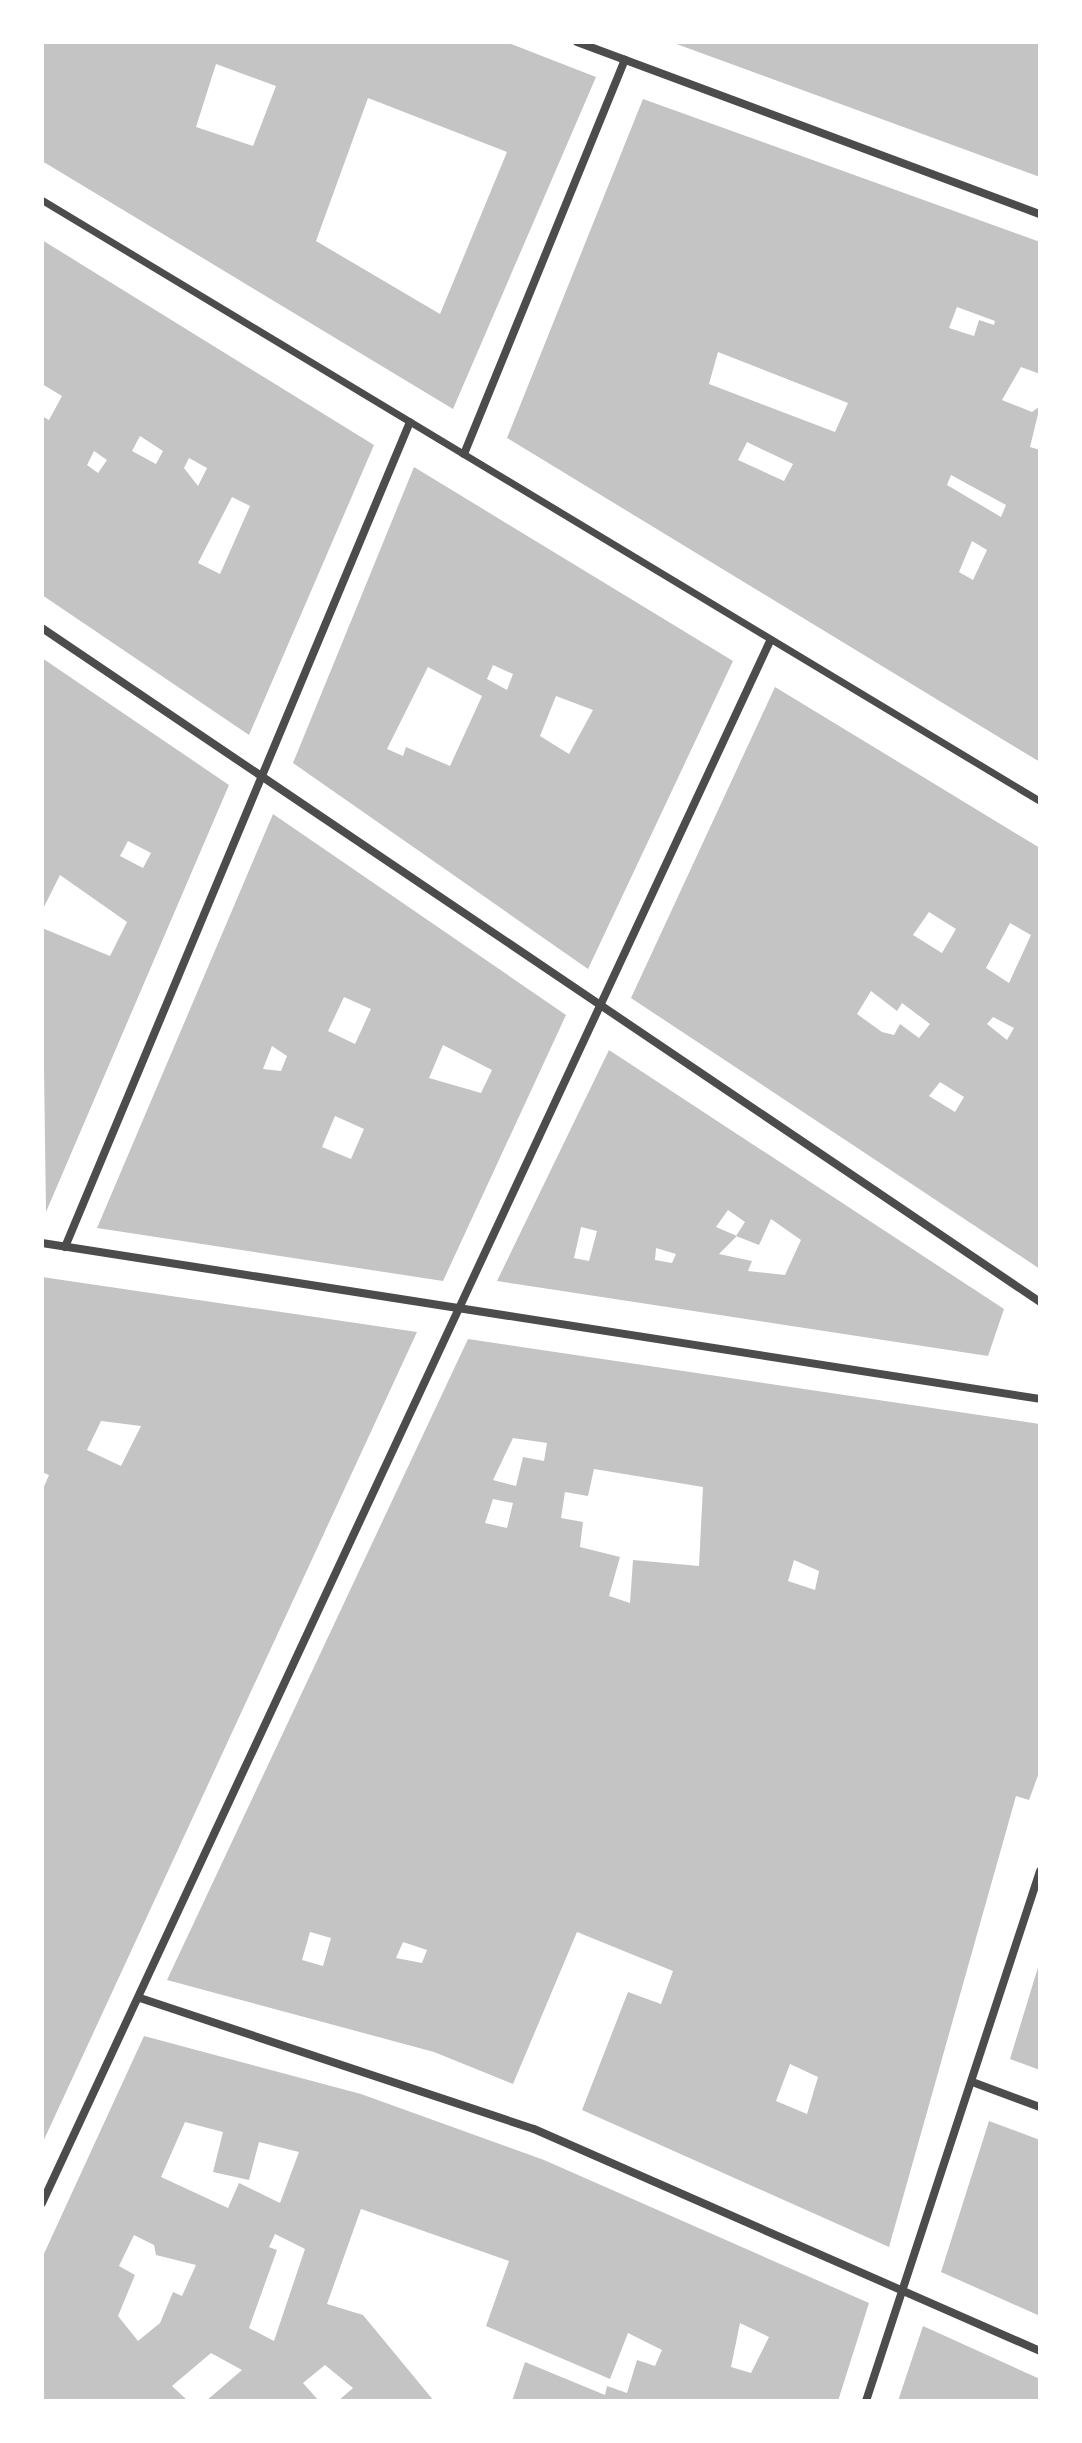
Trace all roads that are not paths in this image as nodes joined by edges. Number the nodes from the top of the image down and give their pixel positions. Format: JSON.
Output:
{"nodes":[{"id":1,"x":577,"y":42,"type":"edge"},
{"id":2,"x":625,"y":60,"type":"junction"},
{"id":3,"x":42,"y":200,"type":"edge"},
{"id":4,"x":1040,"y":214,"type":"edge"},
{"id":5,"x":410,"y":422,"type":"junction"},
{"id":6,"x":464,"y":454,"type":"junction"},
{"id":7,"x":42,"y":628,"type":"edge"},
{"id":8,"x":770,"y":641,"type":"junction"},
{"id":9,"x":262,"y":777,"type":"junction"},
{"id":10,"x":1040,"y":801,"type":"edge"},
{"id":11,"x":598,"y":1008,"type":"junction"},
{"id":12,"x":42,"y":1243,"type":"edge"},
{"id":13,"x":65,"y":1247,"type":"junction"},
{"id":14,"x":1040,"y":1302,"type":"edge"},
{"id":15,"x":455,"y":1306,"type":"junction"},
{"id":16,"x":1040,"y":1399,"type":"edge"},
{"id":17,"x":1040,"y":1871,"type":"edge"},
{"id":18,"x":140,"y":1998,"type":"junction"},
{"id":19,"x":975,"y":2083,"type":"junction"},
{"id":20,"x":1040,"y":2107,"type":"edge"},
{"id":21,"x":42,"y":2203,"type":"edge"},
{"id":22,"x":903,"y":2289,"type":"junction"},
{"id":23,"x":1040,"y":2351,"type":"edge"},
{"id":24,"x":866,"y":2401,"type":"edge"}],
"edges":[{"from":1,"to":2,"type":"street"},
{"from":2,"to":4,"type":"street"},
{"from":2,"to":6,"type":"street"},
{"from":3,"to":5,"type":"street"},
{"from":5,"to":6,"type":"street"},
{"from":5,"to":9,"type":"street"},
{"from":6,"to":8,"type":"street"},
{"from":7,"to":9,"type":"street"},
{"from":8,"to":10,"type":"street"},
{"from":8,"to":11,"type":"street"},
{"from":9,"to":11,"type":"street"},
{"from":9,"to":13,"type":"street"},
{"from":11,"to":14,"type":"street"},
{"from":11,"to":15,"type":"street"},
{"from":12,"to":13,"type":"street"},
{"from":13,"to":15,"type":"street"},
{"from":15,"to":16,"type":"street"},
{"from":15,"to":18,"type":"street"},
{"from":17,"to":19,"type":"street"},
{"from":18,"to":21,"type":"street"},
{"from":18,"to":22,"type":"street"},
{"from":19,"to":20,"type":"street"},
{"from":19,"to":22,"type":"street"},
{"from":22,"to":23,"type":"street"},
{"from":22,"to":24,"type":"street"}]}
